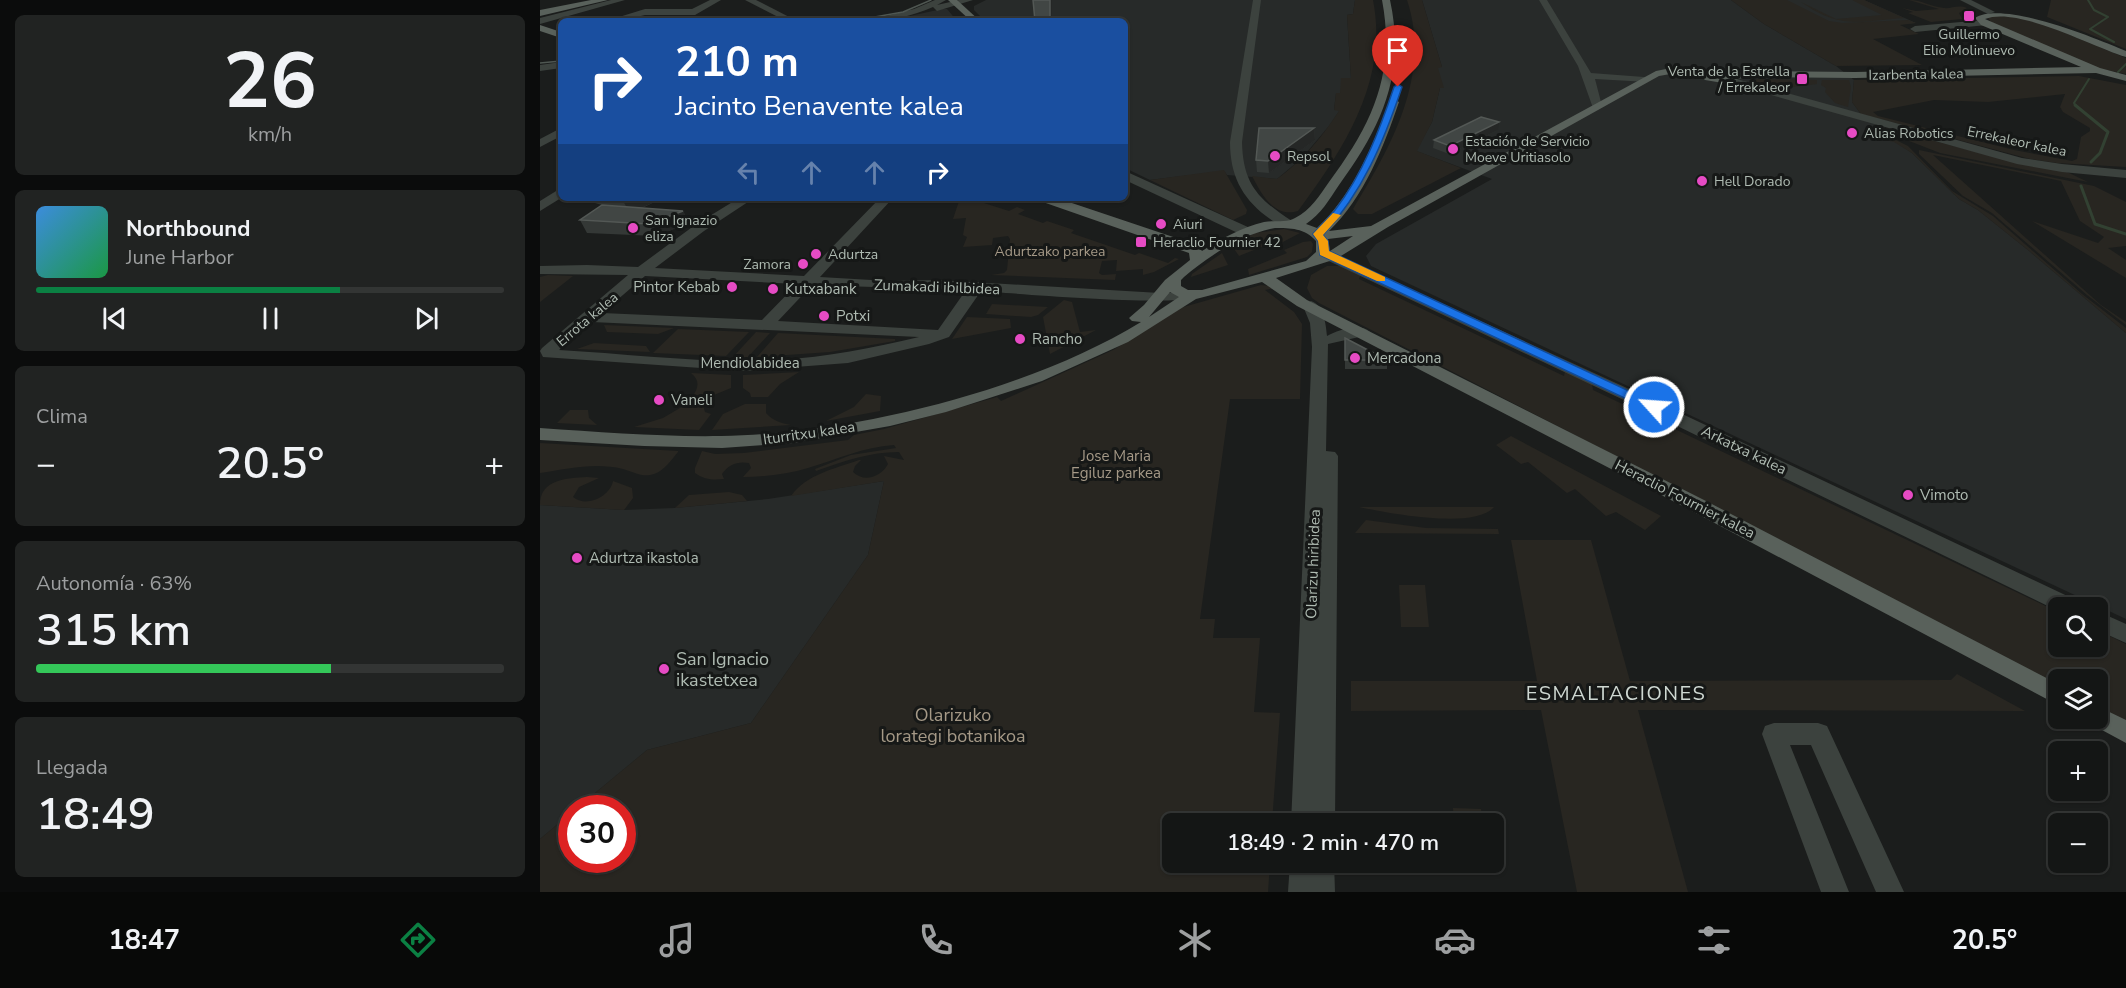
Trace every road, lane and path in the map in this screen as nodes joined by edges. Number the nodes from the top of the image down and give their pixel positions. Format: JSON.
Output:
{"nodes":[{"id":1,"x":586,"y":0,"type":"edge"},
{"id":2,"x":604,"y":0,"type":"edge"},
{"id":3,"x":621,"y":0,"type":"edge"},
{"id":4,"x":717,"y":0,"type":"edge"},
{"id":5,"x":749,"y":0,"type":"edge"},
{"id":6,"x":942,"y":0,"type":"edge"},
{"id":7,"x":969,"y":0,"type":"edge"},
{"id":8,"x":974,"y":0,"type":"edge"},
{"id":9,"x":1257,"y":0,"type":"edge"},
{"id":10,"x":1386,"y":0,"type":"edge"},
{"id":11,"x":1396,"y":0,"type":"edge"},
{"id":12,"x":1543,"y":0,"type":"edge"},
{"id":13,"x":1964,"y":0,"type":"edge"},
{"id":14,"x":956,"y":1,"type":"edge"},
{"id":15,"x":1976,"y":5,"type":"junction"},
{"id":16,"x":2001,"y":8,"type":"junction"},
{"id":17,"x":540,"y":12,"type":"edge"},
{"id":18,"x":965,"y":12,"type":"junction"},
{"id":19,"x":908,"y":14,"type":"junction"},
{"id":20,"x":695,"y":16,"type":"edge"},
{"id":21,"x":622,"y":18,"type":"edge"},
{"id":22,"x":787,"y":18,"type":"edge"},
{"id":23,"x":887,"y":18,"type":"edge"},
{"id":24,"x":972,"y":18,"type":"edge"},
{"id":25,"x":540,"y":21,"type":"edge"},
{"id":26,"x":1984,"y":23,"type":"junction"},
{"id":27,"x":540,"y":28,"type":"edge"},
{"id":28,"x":1915,"y":29,"type":"dead end"},
{"id":29,"x":558,"y":33,"type":"edge"},
{"id":30,"x":1403,"y":34,"type":"dead end"},
{"id":31,"x":2126,"y":54,"type":"edge"},
{"id":32,"x":2075,"y":62,"type":"junction"},
{"id":33,"x":558,"y":65,"type":"edge"},
{"id":34,"x":540,"y":68,"type":"edge"},
{"id":35,"x":2096,"y":70,"type":"junction"},
{"id":36,"x":1730,"y":75,"type":"junction"},
{"id":37,"x":1588,"y":76,"type":"junction"},
{"id":38,"x":2126,"y":78,"type":"edge"},
{"id":39,"x":1644,"y":81,"type":"junction"},
{"id":40,"x":1396,"y":94,"type":"dead end"},
{"id":41,"x":1598,"y":106,"type":"junction"},
{"id":42,"x":558,"y":133,"type":"edge"},
{"id":43,"x":540,"y":144,"type":"edge"},
{"id":44,"x":2126,"y":174,"type":"edge"},
{"id":45,"x":1128,"y":176,"type":"edge"},
{"id":46,"x":558,"y":194,"type":"edge"},
{"id":47,"x":743,"y":201,"type":"edge"},
{"id":48,"x":884,"y":201,"type":"edge"},
{"id":49,"x":1053,"y":201,"type":"edge"},
{"id":50,"x":1255,"y":202,"type":"junction"},
{"id":51,"x":540,"y":207,"type":"edge"},
{"id":52,"x":1339,"y":212,"type":"junction"},
{"id":53,"x":1388,"y":221,"type":"junction"},
{"id":54,"x":1290,"y":224,"type":"junction"},
{"id":55,"x":1247,"y":230,"type":"junction"},
{"id":56,"x":1318,"y":235,"type":"junction"},
{"id":57,"x":1350,"y":245,"type":"junction"},
{"id":58,"x":1320,"y":258,"type":"junction"},
{"id":59,"x":1197,"y":261,"type":"junction"},
{"id":60,"x":1350,"y":264,"type":"junction"},
{"id":61,"x":540,"y":270,"type":"edge"},
{"id":62,"x":645,"y":272,"type":"junction"},
{"id":63,"x":1266,"y":278,"type":"junction"},
{"id":64,"x":1174,"y":279,"type":"junction"},
{"id":65,"x":808,"y":281,"type":"junction"},
{"id":66,"x":976,"y":287,"type":"junction"},
{"id":67,"x":1191,"y":296,"type":"junction"},
{"id":68,"x":1160,"y":297,"type":"junction"},
{"id":69,"x":1319,"y":310,"type":"junction"},
{"id":70,"x":590,"y":317,"type":"junction"},
{"id":71,"x":766,"y":325,"type":"junction"},
{"id":72,"x":1362,"y":332,"type":"junction"},
{"id":73,"x":943,"y":334,"type":"junction"},
{"id":74,"x":1331,"y":340,"type":"junction"},
{"id":75,"x":553,"y":356,"type":"joint"},
{"id":76,"x":1068,"y":364,"type":"junction"},
{"id":77,"x":540,"y":434,"type":"edge"},
{"id":78,"x":2049,"y":597,"type":"edge"},
{"id":79,"x":2108,"y":625,"type":"edge"},
{"id":80,"x":2126,"y":634,"type":"edge"},
{"id":81,"x":2048,"y":689,"type":"edge"},
{"id":82,"x":2108,"y":722,"type":"edge"},
{"id":83,"x":2126,"y":732,"type":"edge"},
{"id":84,"x":1304,"y":813,"type":"edge"},
{"id":85,"x":1322,"y":813,"type":"edge"},
{"id":86,"x":1303,"y":873,"type":"edge"},
{"id":87,"x":1322,"y":873,"type":"edge"},
{"id":88,"x":1302,"y":892,"type":"edge"},
{"id":89,"x":1321,"y":892,"type":"edge"},
{"id":90,"x":1835,"y":892,"type":"edge"},
{"id":91,"x":1890,"y":892,"type":"edge"}],
"edges":[{"from":1,"to":17,"type":"street"},
{"from":2,"to":17,"type":"main road"},
{"from":3,"to":25,"type":"street"},
{"from":4,"to":20,"type":"street"},
{"from":5,"to":22,"type":"street"},
{"from":6,"to":19,"type":"street"},
{"from":7,"to":14,"type":"street"},
{"from":8,"to":18,"type":"street"},
{"from":9,"to":50,"type":"street"},
{"from":10,"to":54,"type":"main road"},
{"from":11,"to":30,"type":"main road"},
{"from":12,"to":37,"type":"street"},
{"from":13,"to":15,"type":"street"},
{"from":14,"to":18,"type":"main road"},
{"from":14,"to":19,"type":"street"},
{"from":15,"to":16,"type":"street"},
{"from":15,"to":16,"type":"street"},
{"from":16,"to":26,"type":"main road"},
{"from":16,"to":31,"type":"main road"},
{"from":18,"to":24,"type":"main road"},
{"from":19,"to":23,"type":"street"},
{"from":20,"to":21,"type":"street"},
{"from":26,"to":28,"type":"street"},
{"from":26,"to":32,"type":"main road"},
{"from":27,"to":29,"type":"main road"},
{"from":32,"to":35,"type":"main road"},
{"from":32,"to":36,"type":"main road","name":"Izarbenta kalea"},
{"from":33,"to":34,"type":"street"},
{"from":35,"to":36,"type":"main road","name":"Izarbenta kalea"},
{"from":35,"to":38,"type":"main road"},
{"from":36,"to":39,"type":"main road"},
{"from":36,"to":44,"type":"street","name":"Errekaleor kalea"},
{"from":37,"to":39,"type":"street"},
{"from":37,"to":41,"type":"street"},
{"from":39,"to":41,"type":"main road"},
{"from":40,"to":52,"type":"main road"},
{"from":41,"to":53,"type":"main road"},
{"from":42,"to":43,"type":"street"},
{"from":45,"to":55,"type":"street"},
{"from":46,"to":51,"type":"street"},
{"from":47,"to":62,"type":"street","name":"Errota kalea"},
{"from":48,"to":65,"type":"street"},
{"from":49,"to":59,"type":"main road"},
{"from":50,"to":54,"type":"street"},
{"from":50,"to":55,"type":"street"},
{"from":52,"to":53,"type":"main road"},
{"from":52,"to":56,"type":"main road"},
{"from":53,"to":56,"type":"main road"},
{"from":53,"to":57,"type":"main road"},
{"from":54,"to":55,"type":"main road"},
{"from":54,"to":56,"type":"main road"},
{"from":55,"to":59,"type":"main road","name":"Iturritxu kalea"},
{"from":56,"to":58,"type":"main road"},
{"from":57,"to":58,"type":"main road"},
{"from":57,"to":60,"type":"street"},
{"from":58,"to":60,"type":"street","name":"Arkatxa kalea"},
{"from":58,"to":63,"type":"main road","name":"Iturritxu kalea"},
{"from":58,"to":69,"type":"main road"},
{"from":59,"to":64,"type":"main road","name":"Iturritxu kalea"},
{"from":60,"to":78,"type":"street","name":"Arkatxa kalea"},
{"from":61,"to":62,"type":"street","name":"Zumakadi ibilbidea"},
{"from":62,"to":65,"type":"street","name":"Zumakadi ibilbidea"},
{"from":62,"to":70,"type":"street","name":"Errota kalea"},
{"from":63,"to":67,"type":"main road","name":"Iturritxu kalea"},
{"from":63,"to":69,"type":"main road","name":"Heraclio Fournier kalea"},
{"from":64,"to":67,"type":"main road"},
{"from":64,"to":68,"type":"main road","name":"Iturritxu kalea"},
{"from":65,"to":66,"type":"street","name":"Zumakadi ibilbidea"},
{"from":65,"to":71,"type":"street"},
{"from":66,"to":68,"type":"street","name":"Zumakadi ibilbidea"},
{"from":66,"to":73,"type":"street"},
{"from":67,"to":68,"type":"street","name":"Zumakadi ibilbidea"},
{"from":67,"to":76,"type":"main road","name":"Iturritxu kalea"},
{"from":68,"to":76,"type":"main road","name":"Iturritxu kalea"},
{"from":69,"to":72,"type":"main road","name":"Heraclio Fournier kalea"},
{"from":69,"to":74,"type":"street","name":"Olarizu hiribidea"},
{"from":69,"to":84,"type":"street","name":"Olarizu hiribidea"},
{"from":70,"to":71,"type":"street"},
{"from":70,"to":75,"type":"street","name":"Errota kalea"},
{"from":71,"to":73,"type":"street"},
{"from":72,"to":74,"type":"street"},
{"from":72,"to":81,"type":"main road","name":"Heraclio Fournier kalea"},
{"from":73,"to":75,"type":"street","name":"Mendiolabidea"},
{"from":74,"to":85,"type":"street","name":"Olarizu hiribidea"},
{"from":76,"to":77,"type":"main road","name":"Iturritxu kalea"},
{"from":79,"to":80,"type":"street"},
{"from":82,"to":83,"type":"main road"},
{"from":86,"to":88,"type":"street"},
{"from":87,"to":89,"type":"street"},
{"from":90,"to":91,"type":"street"}]}
